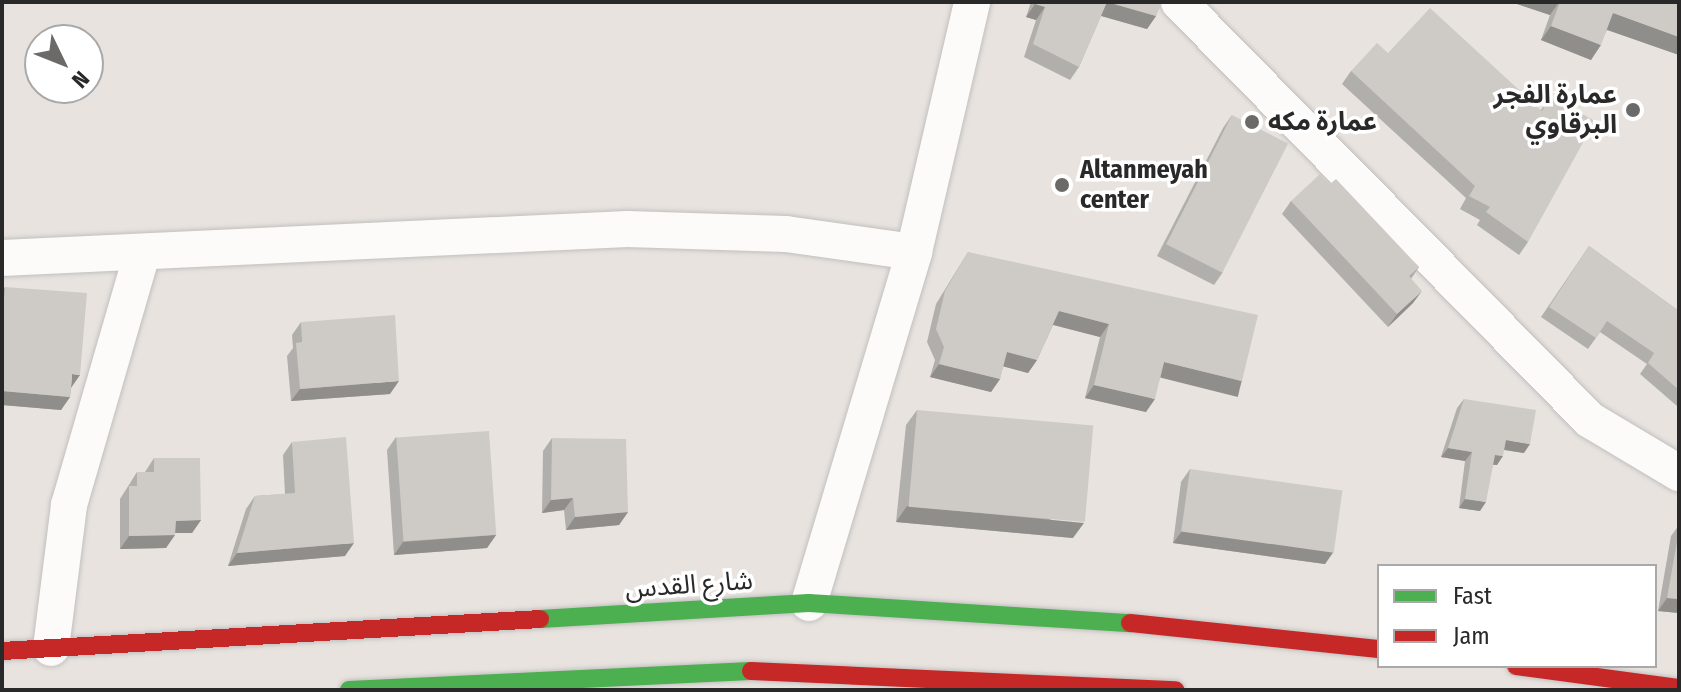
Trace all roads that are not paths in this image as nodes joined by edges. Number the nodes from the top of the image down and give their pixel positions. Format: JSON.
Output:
{"nodes":[{"id":1,"x":972,"y":2,"type":"edge"},
{"id":2,"x":1179,"y":2,"type":"edge"},
{"id":3,"x":914,"y":252,"type":"junction"},
{"id":4,"x":141,"y":257,"type":"junction"},
{"id":5,"x":2,"y":258,"type":"edge"},
{"id":6,"x":1679,"y":473,"type":"edge"},
{"id":7,"x":807,"y":616,"type":"junction"},
{"id":8,"x":354,"y":646,"type":"junction"},
{"id":9,"x":51,"y":648,"type":"junction"},
{"id":10,"x":1377,"y":649,"type":"edge"},
{"id":11,"x":2,"y":651,"type":"edge"},
{"id":12,"x":1531,"y":668,"type":"edge"},
{"id":13,"x":1679,"y":688,"type":"edge"},
{"id":14,"x":350,"y":690,"type":"edge"},
{"id":15,"x":1176,"y":690,"type":"edge"}],
"edges":[{"from":1,"to":3,"type":"street"},
{"from":2,"to":6,"type":"street"},
{"from":3,"to":4,"type":"street"},
{"from":3,"to":7,"type":"street"},
{"from":4,"to":5,"type":"street"},
{"from":4,"to":9,"type":"street"},
{"from":7,"to":8,"type":"main road","name":"شارع القدس"},
{"from":7,"to":10,"type":"main road","name":"شارع القدس"},
{"from":8,"to":9,"type":"main road","name":"شارع القدس"},
{"from":8,"to":14,"type":"main road"},
{"from":9,"to":11,"type":"main road","name":"شارع القدس"},
{"from":12,"to":13,"type":"main road"},
{"from":14,"to":15,"type":"main road"}]}
